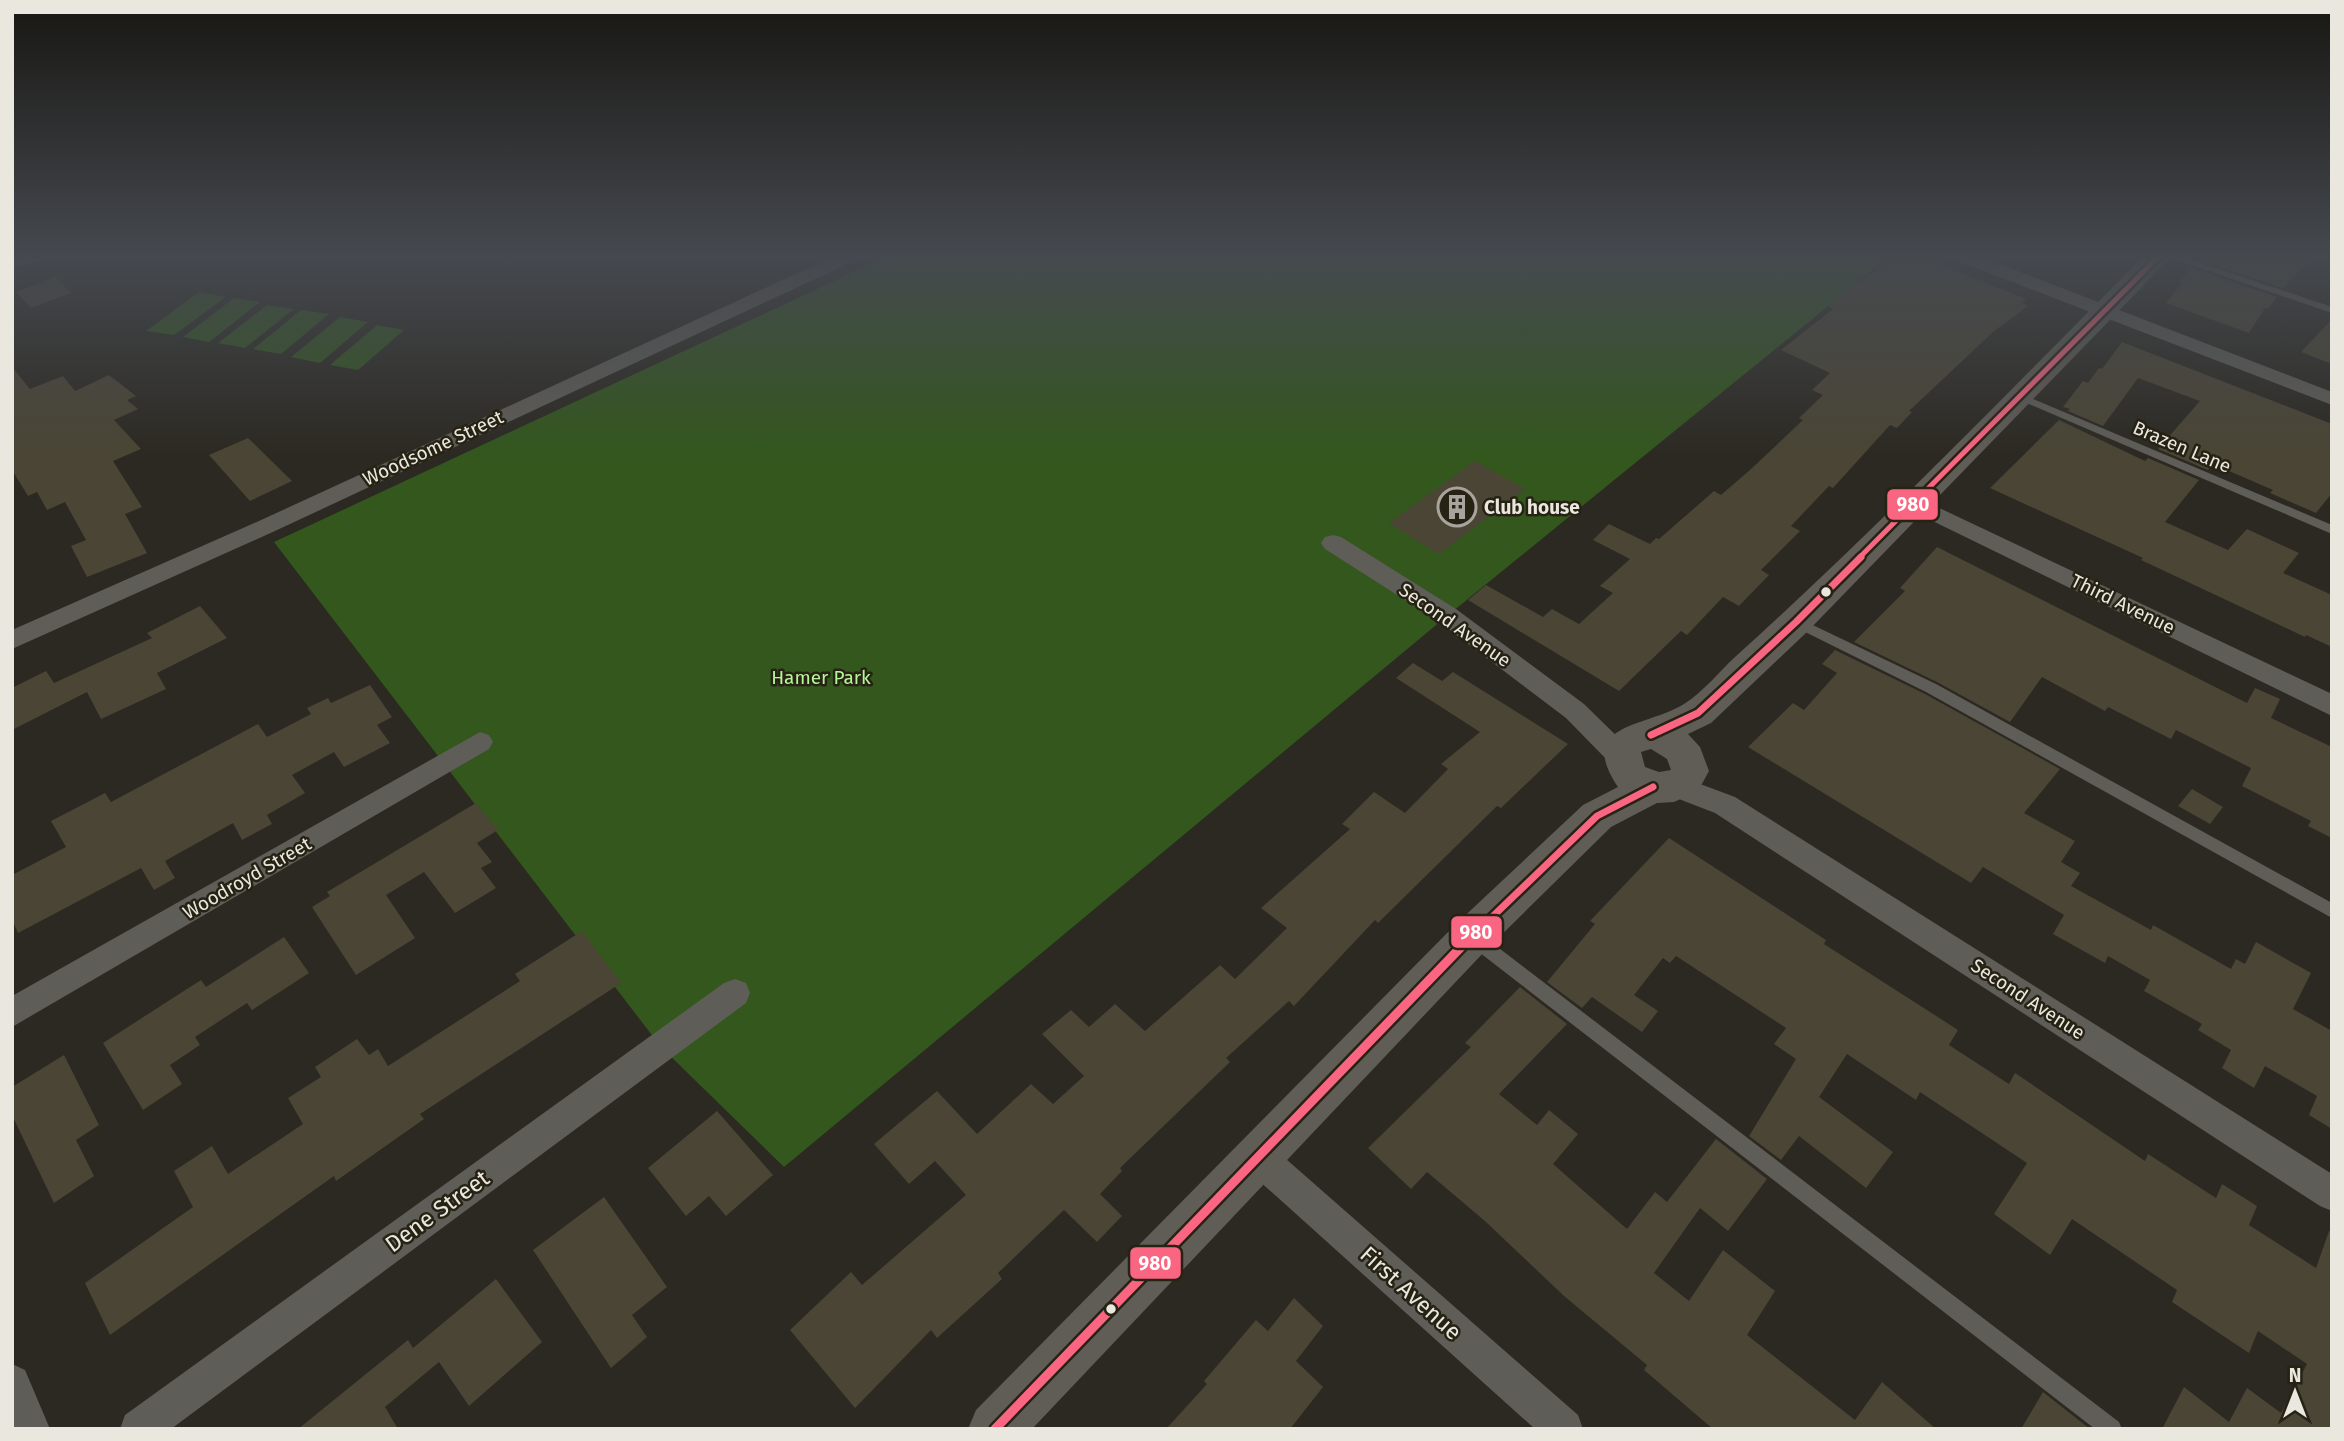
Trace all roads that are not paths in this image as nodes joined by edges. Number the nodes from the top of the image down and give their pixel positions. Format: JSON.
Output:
{"nodes":[{"id":1,"x":705,"y":322,"type":"edge"},
{"id":2,"x":2094,"y":322,"type":"edge"},
{"id":3,"x":2131,"y":322,"type":"edge"},
{"id":4,"x":2019,"y":396,"type":"junction"},
{"id":5,"x":2332,"y":399,"type":"edge"},
{"id":6,"x":1914,"y":503,"type":"junction"},
{"id":7,"x":2332,"y":530,"type":"edge"},
{"id":8,"x":1333,"y":543,"type":"dead end"},
{"id":9,"x":1796,"y":622,"type":"junction"},
{"id":10,"x":16,"y":632,"type":"edge"},
{"id":11,"x":2332,"y":706,"type":"edge"},
{"id":12,"x":480,"y":742,"type":"dead end"},
{"id":13,"x":1655,"y":760,"type":"junction"},
{"id":14,"x":2332,"y":911,"type":"edge"},
{"id":15,"x":1471,"y":937,"type":"junction"},
{"id":16,"x":735,"y":993,"type":"dead end"},
{"id":17,"x":12,"y":1013,"type":"edge"},
{"id":18,"x":1258,"y":1157,"type":"junction"},
{"id":19,"x":2332,"y":1194,"type":"edge"},
{"id":20,"x":12,"y":1382,"type":"edge"},
{"id":21,"x":31,"y":1429,"type":"edge"},
{"id":22,"x":139,"y":1429,"type":"edge"},
{"id":23,"x":995,"y":1429,"type":"edge"},
{"id":24,"x":1564,"y":1429,"type":"edge"},
{"id":25,"x":2112,"y":1429,"type":"edge"}],
"edges":[{"from":1,"to":10,"type":"street","name":"Woodsome Street"},
{"from":2,"to":4,"type":"main road"},
{"from":3,"to":5,"type":"street"},
{"from":4,"to":6,"type":"main road"},
{"from":4,"to":7,"type":"lane","name":"Brazen Lane"},
{"from":6,"to":9,"type":"main road"},
{"from":6,"to":11,"type":"street","name":"Third Avenue"},
{"from":8,"to":13,"type":"street","name":"Second Avenue"},
{"from":9,"to":13,"type":"main road"},
{"from":9,"to":14,"type":"lane"},
{"from":12,"to":17,"type":"street","name":"Woodroyd Street"},
{"from":13,"to":15,"type":"main road"},
{"from":13,"to":19,"type":"street","name":"Second Avenue"},
{"from":15,"to":18,"type":"main road"},
{"from":15,"to":25,"type":"lane"},
{"from":16,"to":22,"type":"street","name":"Dene Street"},
{"from":18,"to":23,"type":"main road"},
{"from":18,"to":24,"type":"street","name":"First Avenue"},
{"from":20,"to":21,"type":"street"}]}
